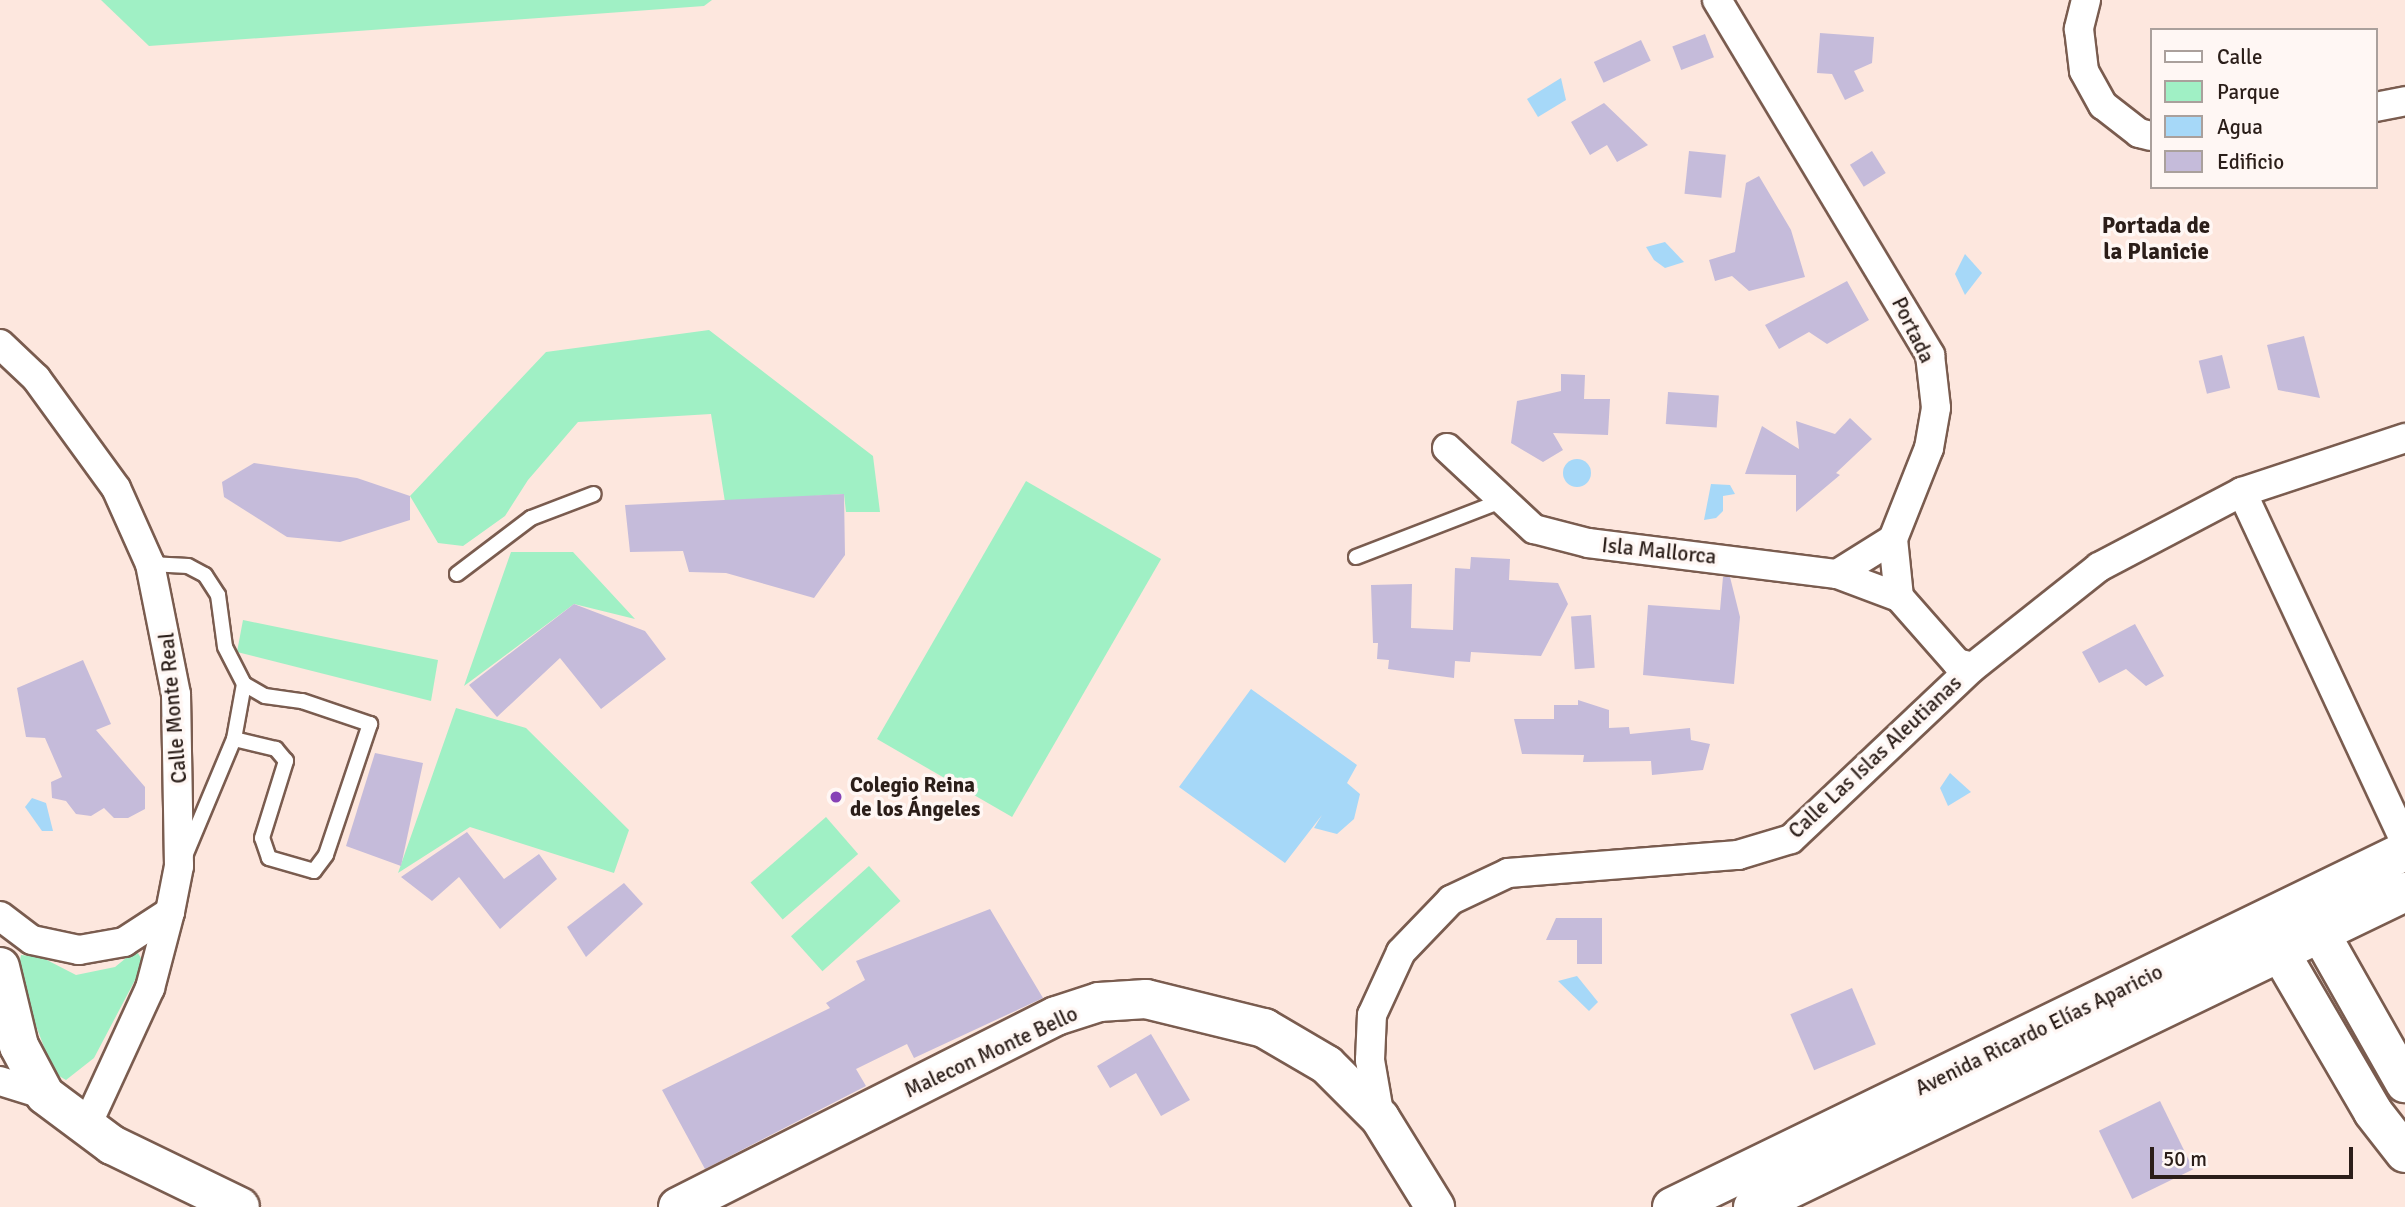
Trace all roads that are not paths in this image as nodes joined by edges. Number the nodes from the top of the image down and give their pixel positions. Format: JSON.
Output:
{"nodes":[{"id":1,"x":1717,"y":0,"type":"edge"},
{"id":2,"x":2086,"y":0,"type":"edge"},
{"id":3,"x":2405,"y":101,"type":"edge"},
{"id":4,"x":2377,"y":107,"type":"edge"},
{"id":5,"x":2150,"y":136,"type":"edge"},
{"id":6,"x":0,"y":344,"type":"edge"},
{"id":7,"x":2405,"y":438,"type":"edge"},
{"id":8,"x":1447,"y":448,"type":"dead end"},
{"id":9,"x":2242,"y":492,"type":"junction"},
{"id":10,"x":593,"y":494,"type":"dead end"},
{"id":11,"x":1501,"y":501,"type":"junction"},
{"id":12,"x":1893,"y":539,"type":"junction"},
{"id":13,"x":1356,"y":557,"type":"dead end"},
{"id":14,"x":150,"y":564,"type":"junction"},
{"id":15,"x":457,"y":574,"type":"dead end"},
{"id":16,"x":1837,"y":574,"type":"junction"},
{"id":17,"x":1899,"y":597,"type":"junction"},
{"id":18,"x":1973,"y":667,"type":"junction"},
{"id":19,"x":244,"y":684,"type":"junction"},
{"id":20,"x":234,"y":739,"type":"junction"},
{"id":21,"x":2405,"y":841,"type":"edge"},
{"id":22,"x":2405,"y":851,"type":"edge"},
{"id":23,"x":179,"y":866,"type":"junction"},
{"id":24,"x":2405,"y":892,"type":"edge"},
{"id":25,"x":170,"y":912,"type":"junction"},
{"id":26,"x":0,"y":916,"type":"edge"},
{"id":27,"x":2311,"y":918,"type":"junction"},
{"id":28,"x":2271,"y":937,"type":"junction"},
{"id":29,"x":0,"y":967,"type":"edge"},
{"id":30,"x":0,"y":1081,"type":"edge"},
{"id":31,"x":2405,"y":1083,"type":"edge"},
{"id":32,"x":45,"y":1095,"type":"junction"},
{"id":33,"x":1380,"y":1118,"type":"junction"},
{"id":34,"x":86,"y":1127,"type":"junction"},
{"id":35,"x":1401,"y":1151,"type":"junction"},
{"id":36,"x":2405,"y":1153,"type":"edge"},
{"id":37,"x":240,"y":1207,"type":"edge"},
{"id":38,"x":678,"y":1207,"type":"edge"},
{"id":39,"x":1411,"y":1207,"type":"edge"},
{"id":40,"x":1435,"y":1207,"type":"edge"},
{"id":41,"x":1672,"y":1207,"type":"edge"},
{"id":42,"x":1753,"y":1207,"type":"edge"}],
"edges":[{"from":1,"to":12,"type":"street","name":"Portada"},
{"from":2,"to":5,"type":"street"},
{"from":3,"to":4,"type":"street"},
{"from":6,"to":14,"type":"street","name":"Calle Monte Real"},
{"from":7,"to":9,"type":"street","name":"Calle Las Islas Aleutianas"},
{"from":8,"to":11,"type":"street","name":"Isla Mallorca"},
{"from":9,"to":18,"type":"street","name":"Calle Las Islas Aleutianas"},
{"from":9,"to":21,"type":"street"},
{"from":10,"to":15,"type":"lane"},
{"from":11,"to":13,"type":"lane"},
{"from":11,"to":16,"type":"street","name":"Isla Mallorca"},
{"from":12,"to":16,"type":"street"},
{"from":12,"to":17,"type":"street","name":"Portada"},
{"from":14,"to":19,"type":"lane"},
{"from":14,"to":23,"type":"street","name":"Calle Monte Real"},
{"from":16,"to":17,"type":"street","name":"Isla Mallorca"},
{"from":17,"to":18,"type":"street"},
{"from":18,"to":33,"type":"street","name":"Calle Las Islas Aleutianas"},
{"from":19,"to":20,"type":"lane"},
{"from":19,"to":20,"type":"lane"},
{"from":20,"to":23,"type":"lane"},
{"from":22,"to":27,"type":"street","name":"Avenida Ricardo Elías Aparicio"},
{"from":23,"to":25,"type":"street","name":"Calle Monte Real"},
{"from":24,"to":27,"type":"street","name":"Avenida Ricardo Elías Aparicio"},
{"from":25,"to":26,"type":"street"},
{"from":25,"to":34,"type":"street","name":"Calle Monte Real"},
{"from":27,"to":28,"type":"street","name":"Avenida Ricardo Elías Aparicio"},
{"from":27,"to":31,"type":"street"},
{"from":28,"to":36,"type":"street"},
{"from":28,"to":41,"type":"street","name":"Avenida Ricardo Elías Aparicio"},
{"from":28,"to":42,"type":"street","name":"Avenida Ricardo Elías Aparicio"},
{"from":29,"to":32,"type":"street"},
{"from":30,"to":32,"type":"street"},
{"from":32,"to":34,"type":"street"},
{"from":33,"to":35,"type":"street","name":"Malecon Monte Bello"},
{"from":33,"to":38,"type":"street","name":"Malecon Monte Bello"},
{"from":34,"to":37,"type":"street"},
{"from":35,"to":39,"type":"street","name":"Malecon Monte Bello"},
{"from":35,"to":40,"type":"street","name":"Malecon Monte Bello"}]}
